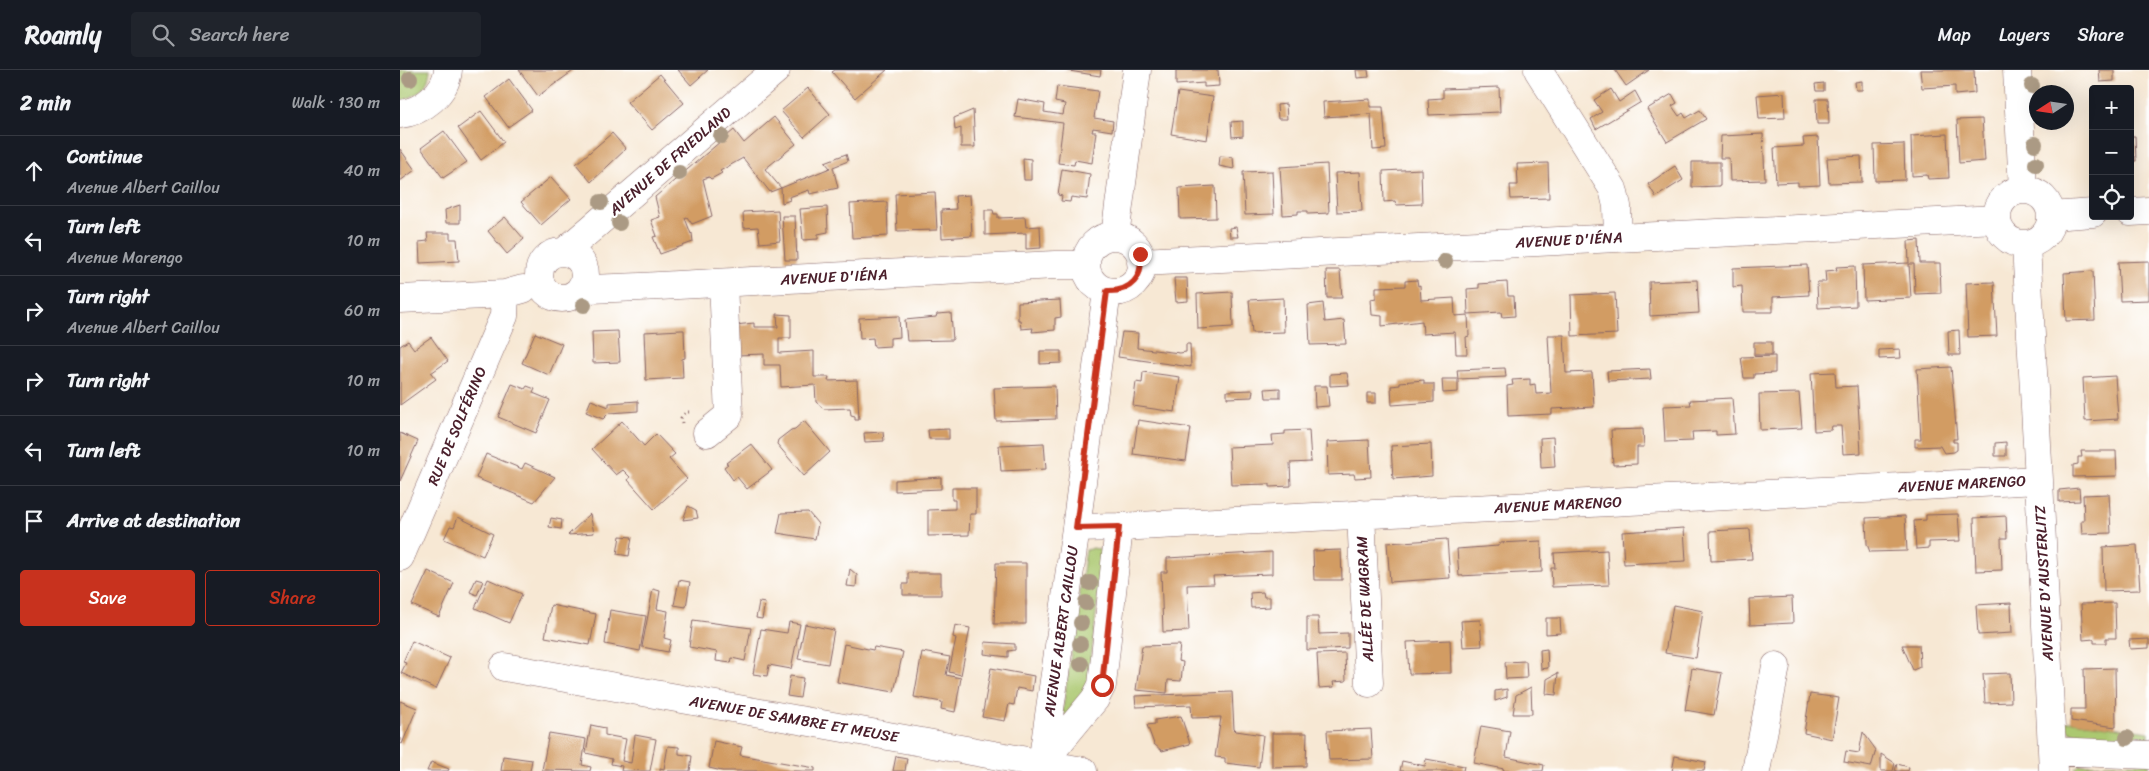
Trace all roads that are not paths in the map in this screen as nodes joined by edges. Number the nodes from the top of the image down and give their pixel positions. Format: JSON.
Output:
{"nodes":[{"id":1,"x":776,"y":70,"type":"edge"},
{"id":2,"x":1137,"y":70,"type":"edge"},
{"id":3,"x":1538,"y":70,"type":"edge"},
{"id":4,"x":2017,"y":70,"type":"edge"},
{"id":5,"x":450,"y":71,"type":"edge"},
{"id":6,"x":400,"y":114,"type":"edge"},
{"id":7,"x":2023,"y":190,"type":"junction"},
{"id":8,"x":2149,"y":211,"type":"edge"},
{"id":9,"x":2134,"y":212,"type":"edge"},
{"id":10,"x":2089,"y":213,"type":"edge"},
{"id":11,"x":2052,"y":216,"type":"junction"},
{"id":12,"x":1997,"y":219,"type":"junction"},
{"id":13,"x":1115,"y":236,"type":"junction"},
{"id":14,"x":1618,"y":238,"type":"junction"},
{"id":15,"x":2026,"y":245,"type":"junction"},
{"id":16,"x":564,"y":252,"type":"junction"},
{"id":17,"x":1141,"y":262,"type":"junction"},
{"id":18,"x":1086,"y":265,"type":"junction"},
{"id":19,"x":723,"y":283,"type":"junction"},
{"id":20,"x":541,"y":285,"type":"junction"},
{"id":21,"x":582,"y":287,"type":"junction"},
{"id":22,"x":1107,"y":291,"type":"junction"},
{"id":23,"x":505,"y":294,"type":"junction"},
{"id":24,"x":400,"y":299,"type":"edge"},
{"id":25,"x":707,"y":433,"type":"dead end"},
{"id":26,"x":2039,"y":480,"type":"junction"},
{"id":27,"x":1361,"y":514,"type":"junction"},
{"id":28,"x":1119,"y":527,"type":"junction"},
{"id":29,"x":1076,"y":528,"type":"junction"},
{"id":30,"x":400,"y":557,"type":"edge"},
{"id":31,"x":1776,"y":666,"type":"dead end"},
{"id":32,"x":504,"y":667,"type":"dead end"},
{"id":33,"x":1369,"y":683,"type":"dead end"},
{"id":34,"x":2149,"y":755,"type":"edge"},
{"id":35,"x":2052,"y":761,"type":"edge"},
{"id":36,"x":1041,"y":767,"type":"edge"},
{"id":37,"x":1083,"y":771,"type":"edge"},
{"id":38,"x":1756,"y":771,"type":"edge"}],
"edges":[{"from":1,"to":16,"type":"street","name":"AVENUE DE FRIEDLAND"},
{"from":2,"to":13,"type":"street"},
{"from":3,"to":14,"type":"street"},
{"from":4,"to":7,"type":"street"},
{"from":5,"to":6,"type":"street"},
{"from":7,"to":11,"type":"street"},
{"from":7,"to":12,"type":"street"},
{"from":8,"to":9,"type":"street"},
{"from":10,"to":11,"type":"street"},
{"from":11,"to":15,"type":"street"},
{"from":12,"to":14,"type":"street","name":"AVENUE D'IÉNA"},
{"from":12,"to":15,"type":"street"},
{"from":13,"to":17,"type":"street"},
{"from":13,"to":18,"type":"street"},
{"from":14,"to":17,"type":"street","name":"AVENUE D'IÉNA"},
{"from":15,"to":26,"type":"street","name":"AVENUE D'AUSTERLITZ"},
{"from":16,"to":20,"type":"street"},
{"from":16,"to":21,"type":"street"},
{"from":17,"to":22,"type":"street"},
{"from":18,"to":19,"type":"street","name":"AVENUE D'IÉNA"},
{"from":18,"to":22,"type":"street"},
{"from":19,"to":21,"type":"street","name":"AVENUE D'IÉNA"},
{"from":19,"to":25,"type":"street"},
{"from":20,"to":21,"type":"street"},
{"from":20,"to":23,"type":"street"},
{"from":22,"to":29,"type":"street","name":"AVENUE ALBERT CAILLOU"},
{"from":23,"to":24,"type":"street"},
{"from":23,"to":30,"type":"street","name":"RUE DE SOLFÉRINO"},
{"from":26,"to":27,"type":"street","name":"AVENUE MARENGO"},
{"from":26,"to":35,"type":"street","name":"AVENUE D'AUSTERLITZ"},
{"from":27,"to":28,"type":"street","name":"AVENUE MARENGO"},
{"from":27,"to":33,"type":"street","name":"ALLÉE DE WAGRAM"},
{"from":28,"to":29,"type":"street","name":"AVENUE MARENGO"},
{"from":28,"to":36,"type":"street","name":"AVENUE ALBERT CAILLOU"},
{"from":29,"to":36,"type":"street","name":"AVENUE ALBERT CAILLOU"},
{"from":31,"to":38,"type":"street"},
{"from":32,"to":36,"type":"street","name":"AVENUE DE SAMBRE ET MEUSE"},
{"from":34,"to":35,"type":"street"},
{"from":36,"to":37,"type":"street","name":"AVENUE DE SAMBRE ET MEUSE"}]}
